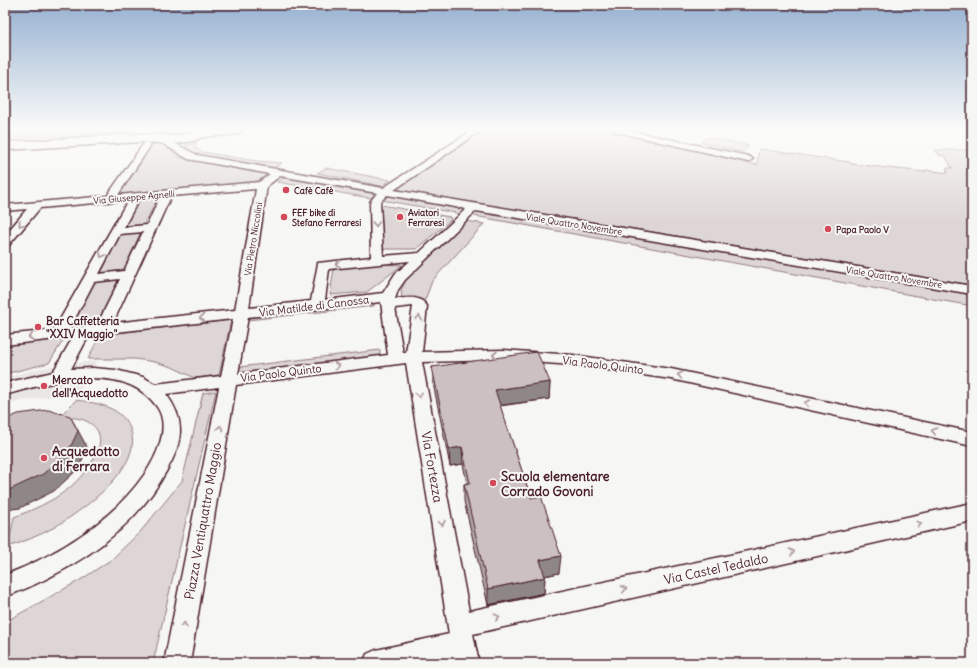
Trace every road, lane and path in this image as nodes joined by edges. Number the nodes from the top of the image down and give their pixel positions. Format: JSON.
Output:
{"nodes":[{"id":1,"x":137,"y":161,"type":"edge"},
{"id":2,"x":215,"y":161,"type":"edge"},
{"id":3,"x":430,"y":161,"type":"edge"},
{"id":4,"x":278,"y":172,"type":"junction"},
{"id":5,"x":262,"y":185,"type":"junction"},
{"id":6,"x":385,"y":191,"type":"junction"},
{"id":7,"x":167,"y":194,"type":"junction"},
{"id":8,"x":135,"y":196,"type":"junction"},
{"id":9,"x":110,"y":199,"type":"junction"},
{"id":10,"x":37,"y":205,"type":"junction"},
{"id":11,"x":474,"y":207,"type":"junction"},
{"id":12,"x":5,"y":208,"type":"edge"},
{"id":13,"x":151,"y":228,"type":"junction"},
{"id":14,"x":115,"y":231,"type":"junction"},
{"id":15,"x":5,"y":242,"type":"edge"},
{"id":16,"x":422,"y":256,"type":"junction"},
{"id":17,"x":377,"y":260,"type":"junction"},
{"id":18,"x":129,"y":274,"type":"junction"},
{"id":19,"x":89,"y":279,"type":"junction"},
{"id":20,"x":972,"y":290,"type":"edge"},
{"id":21,"x":387,"y":301,"type":"junction"},
{"id":22,"x":317,"y":305,"type":"junction"},
{"id":23,"x":241,"y":314,"type":"junction"},
{"id":24,"x":103,"y":329,"type":"junction"},
{"id":25,"x":84,"y":331,"type":"junction"},
{"id":26,"x":59,"y":334,"type":"junction"},
{"id":27,"x":5,"y":340,"type":"edge"},
{"id":28,"x":404,"y":358,"type":"junction"},
{"id":29,"x":59,"y":376,"type":"junction"},
{"id":30,"x":229,"y":380,"type":"junction"},
{"id":31,"x":5,"y":389,"type":"edge"},
{"id":32,"x":152,"y":390,"type":"junction"},
{"id":33,"x":972,"y":439,"type":"edge"},
{"id":34,"x":972,"y":512,"type":"edge"},
{"id":35,"x":5,"y":586,"type":"edge"},
{"id":36,"x":463,"y":644,"type":"edge"},
{"id":37,"x":177,"y":663,"type":"edge"},
{"id":38,"x":376,"y":663,"type":"edge"}],
"edges":[{"from":1,"to":9,"type":"street"},
{"from":2,"to":4,"type":"street","name":"Viale Quattro Novembre"},
{"from":3,"to":6,"type":"street"},
{"from":4,"to":5,"type":"street"},
{"from":4,"to":6,"type":"street","name":"Viale Quattro Novembre"},
{"from":5,"to":7,"type":"street","name":"Via Giuseppe Agnelli"},
{"from":5,"to":23,"type":"street","name":"Via Pietro Niccolini"},
{"from":6,"to":11,"type":"street","name":"Viale Quattro Novembre"},
{"from":6,"to":17,"type":"street","one_way":true},
{"from":7,"to":8,"type":"street","name":"Via Giuseppe Agnelli"},
{"from":7,"to":13,"type":"street"},
{"from":8,"to":9,"type":"street","name":"Via Giuseppe Agnelli"},
{"from":8,"to":14,"type":"street"},
{"from":9,"to":10,"type":"street","name":"Via Giuseppe Agnelli"},
{"from":10,"to":12,"type":"street","name":"Via Giuseppe Agnelli"},
{"from":10,"to":15,"type":"street","one_way":true},
{"from":11,"to":16,"type":"street"},
{"from":11,"to":20,"type":"street","name":"Viale Quattro Novembre"},
{"from":13,"to":14,"type":"street"},
{"from":13,"to":18,"type":"street"},
{"from":14,"to":19,"type":"street","one_way":true},
{"from":16,"to":17,"type":"street"},
{"from":16,"to":21,"type":"street"},
{"from":17,"to":22,"type":"street","one_way":true},
{"from":18,"to":19,"type":"street"},
{"from":18,"to":24,"type":"street"},
{"from":19,"to":26,"type":"street"},
{"from":21,"to":22,"type":"street","name":"Via Matilde di Canossa"},
{"from":21,"to":28,"type":"street","name":"Via Fortezza"},
{"from":28,"to":21,"type":"street","name":"Via Fortezza","one_way":true},
{"from":22,"to":23,"type":"street","name":"Via Matilde di Canossa"},
{"from":23,"to":24,"type":"street","one_way":true},
{"from":23,"to":30,"type":"street","name":"Piazza Ventiquattro Maggio"},
{"from":24,"to":25,"type":"street"},
{"from":25,"to":26,"type":"street"},
{"from":25,"to":29,"type":"street"},
{"from":26,"to":27,"type":"street","one_way":true},
{"from":30,"to":28,"type":"street","name":"Via Paolo Quinto","one_way":true},
{"from":33,"to":28,"type":"street","name":"Via Paolo Quinto","one_way":true},
{"from":28,"to":36,"type":"street","name":"Via Fortezza","one_way":true},
{"from":29,"to":31,"type":"street"},
{"from":29,"to":32,"type":"street"},
{"from":30,"to":32,"type":"street"},
{"from":37,"to":30,"type":"street","name":"Piazza Ventiquattro Maggio","one_way":true},
{"from":32,"to":35,"type":"street"},
{"from":36,"to":34,"type":"street","name":"Via Castel Tedaldo","one_way":true},
{"from":36,"to":38,"type":"street","name":"Via Castel Tedaldo"}]}
